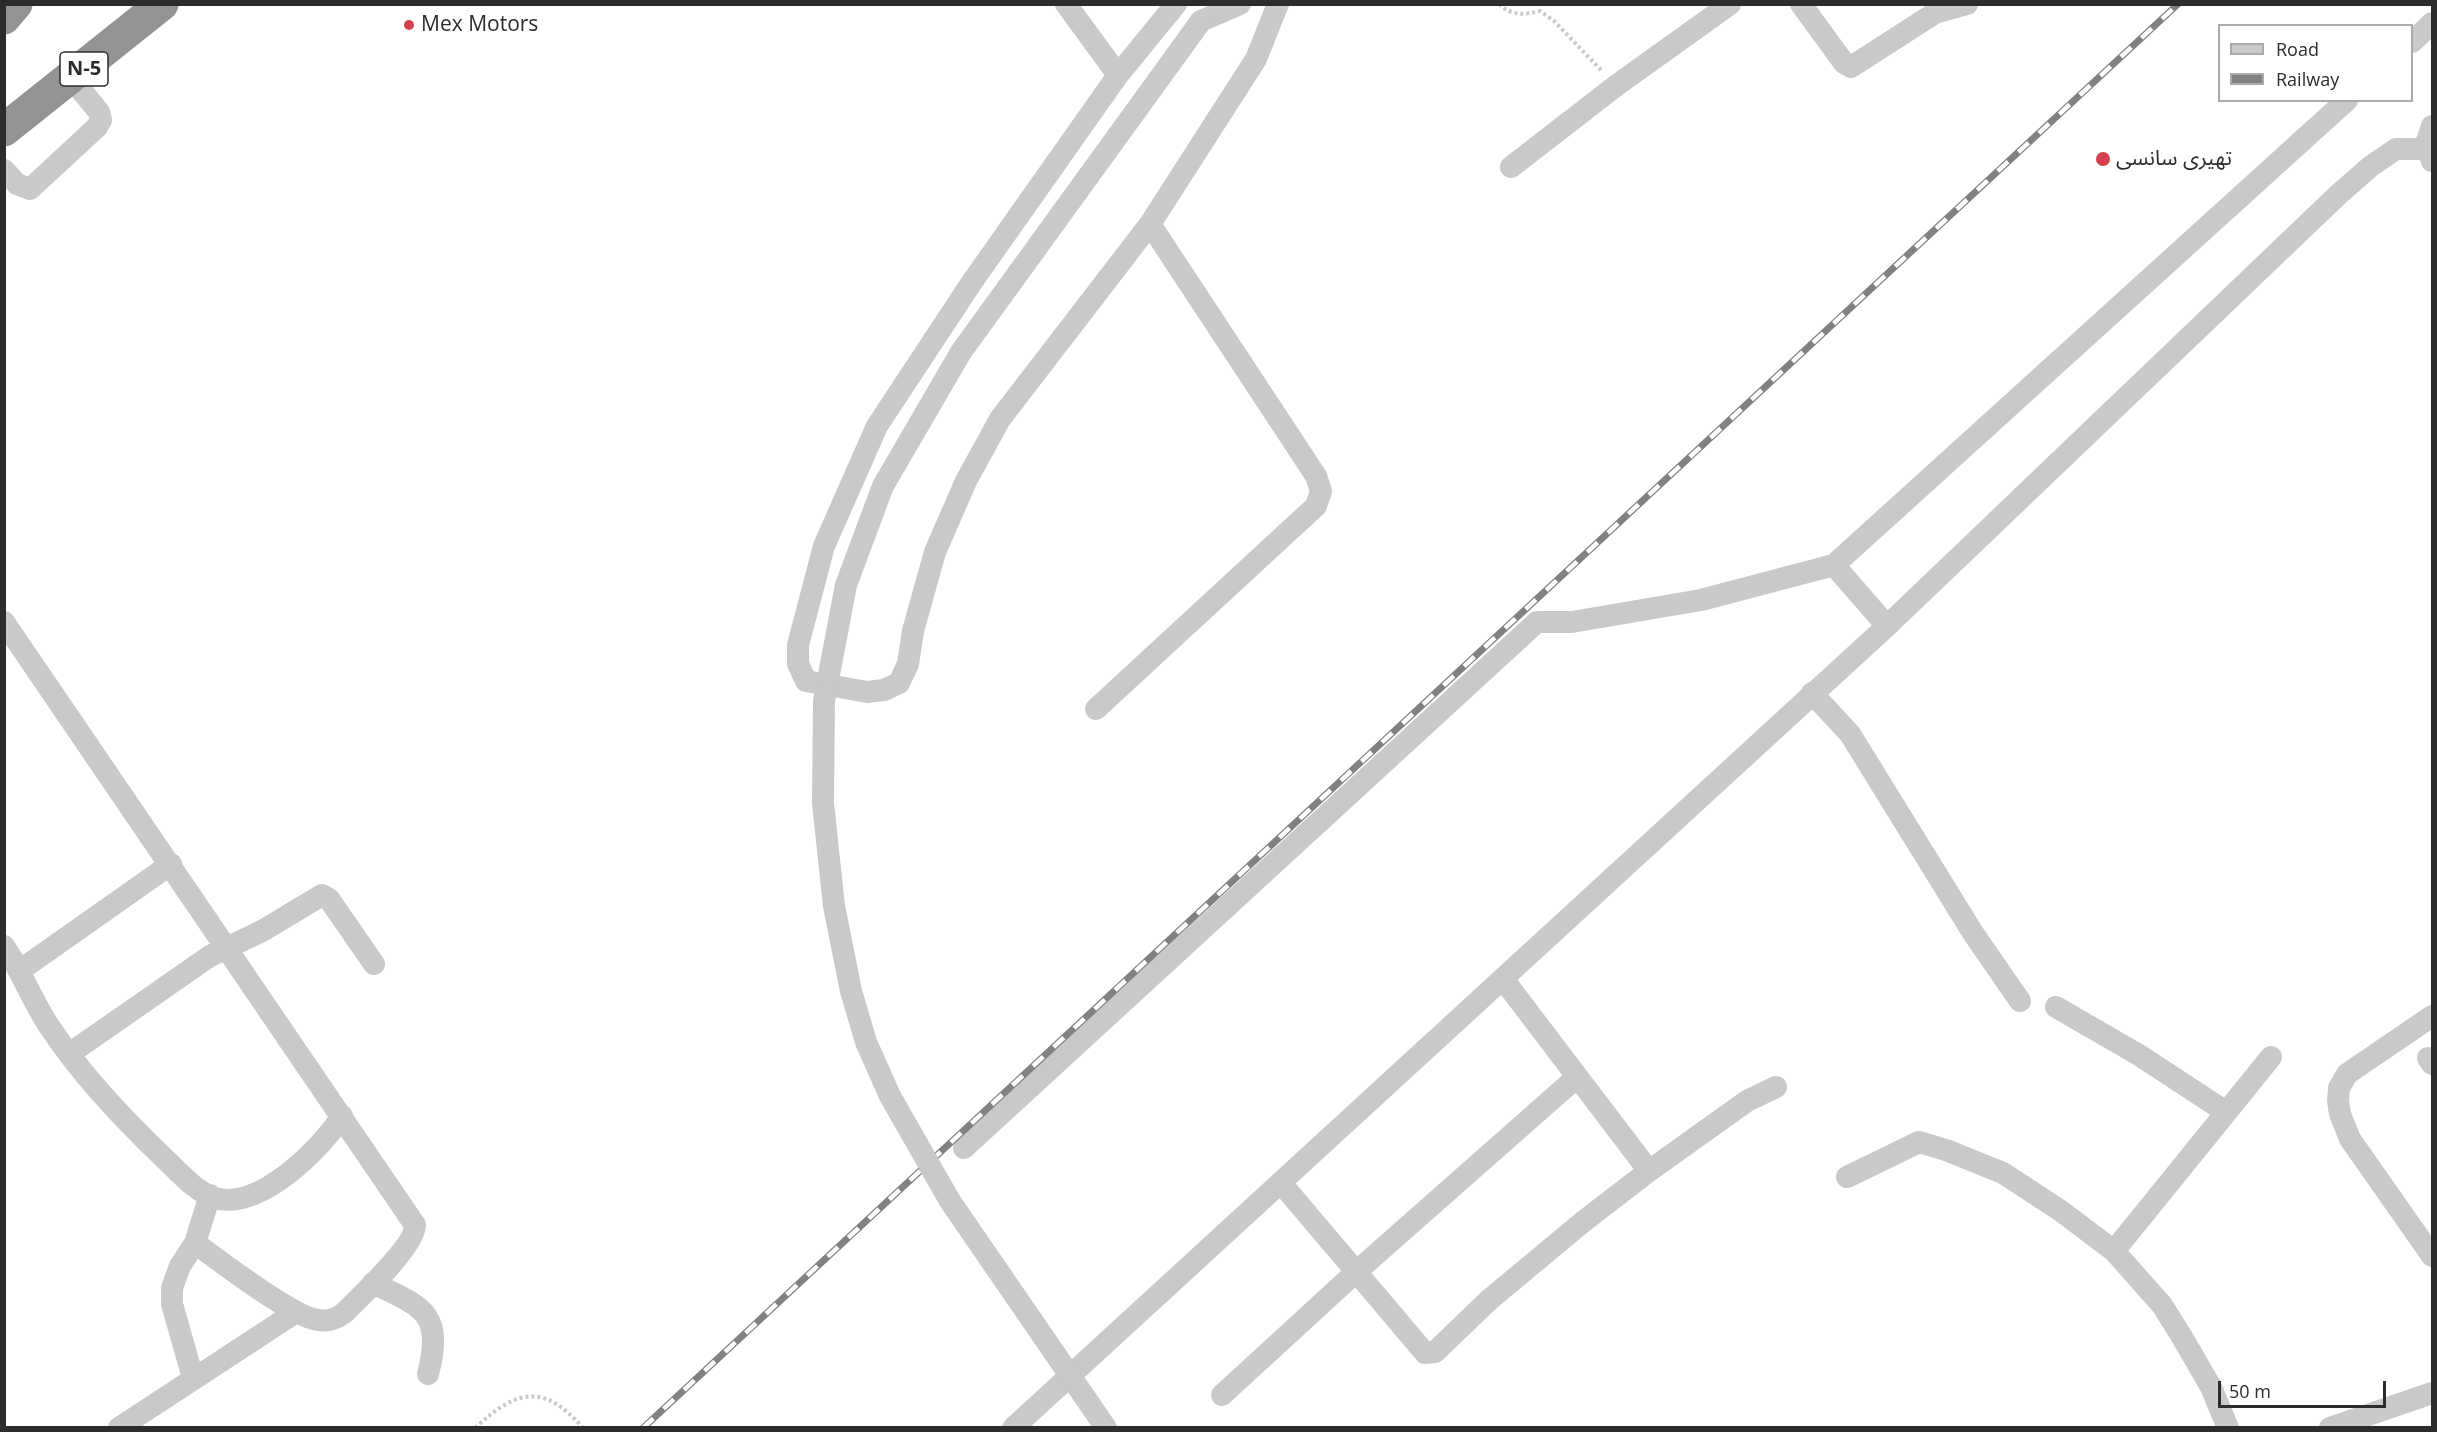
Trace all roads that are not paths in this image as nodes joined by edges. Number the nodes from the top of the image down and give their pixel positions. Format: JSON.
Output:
{"nodes":[{"id":1,"x":16,"y":4,"type":"edge"},
{"id":2,"x":1066,"y":4,"type":"edge"},
{"id":3,"x":1176,"y":4,"type":"edge"},
{"id":4,"x":1240,"y":4,"type":"edge"},
{"id":5,"x":1278,"y":4,"type":"edge"},
{"id":6,"x":1730,"y":4,"type":"edge"},
{"id":7,"x":1801,"y":4,"type":"edge"},
{"id":8,"x":1967,"y":4,"type":"edge"},
{"id":9,"x":159,"y":6,"type":"edge"},
{"id":10,"x":1204,"y":13,"type":"edge"},
{"id":11,"x":4,"y":18,"type":"edge"},
{"id":12,"x":2433,"y":23,"type":"edge"},
{"id":13,"x":2413,"y":41,"type":"edge"},
{"id":14,"x":1118,"y":75,"type":"junction"},
{"id":15,"x":72,"y":79,"type":"junction"},
{"id":16,"x":2345,"y":102,"type":"edge"},
{"id":17,"x":2433,"y":126,"type":"edge"},
{"id":18,"x":4,"y":130,"type":"edge"},
{"id":19,"x":2430,"y":155,"type":"edge"},
{"id":20,"x":1511,"y":167,"type":"dead end"},
{"id":21,"x":4,"y":170,"type":"edge"},
{"id":22,"x":1150,"y":224,"type":"junction"},
{"id":23,"x":1834,"y":565,"type":"junction"},
{"id":24,"x":4,"y":622,"type":"edge"},
{"id":25,"x":1887,"y":626,"type":"junction"},
{"id":26,"x":1812,"y":693,"type":"junction"},
{"id":27,"x":1096,"y":709,"type":"dead end"},
{"id":28,"x":171,"y":864,"type":"junction"},
{"id":29,"x":4,"y":946,"type":"edge"},
{"id":30,"x":228,"y":948,"type":"junction"},
{"id":31,"x":374,"y":964,"type":"dead end"},
{"id":32,"x":19,"y":971,"type":"junction"},
{"id":33,"x":1503,"y":979,"type":"junction"},
{"id":34,"x":2020,"y":1001,"type":"dead end"},
{"id":35,"x":2056,"y":1006,"type":"dead end"},
{"id":36,"x":2433,"y":1016,"type":"edge"},
{"id":37,"x":69,"y":1054,"type":"junction"},
{"id":38,"x":2271,"y":1057,"type":"dead end"},
{"id":39,"x":1577,"y":1077,"type":"junction"},
{"id":40,"x":1776,"y":1087,"type":"dead end"},
{"id":41,"x":2226,"y":1112,"type":"junction"},
{"id":42,"x":342,"y":1116,"type":"junction"},
{"id":43,"x":964,"y":1148,"type":"dead end"},
{"id":44,"x":1649,"y":1171,"type":"junction"},
{"id":45,"x":1846,"y":1177,"type":"dead end"},
{"id":46,"x":1281,"y":1183,"type":"junction"},
{"id":47,"x":210,"y":1196,"type":"junction"},
{"id":48,"x":195,"y":1243,"type":"junction"},
{"id":49,"x":2114,"y":1251,"type":"junction"},
{"id":50,"x":2433,"y":1256,"type":"edge"},
{"id":51,"x":1356,"y":1272,"type":"junction"},
{"id":52,"x":373,"y":1283,"type":"junction"},
{"id":53,"x":296,"y":1312,"type":"junction"},
{"id":54,"x":428,"y":1374,"type":"dead end"},
{"id":55,"x":193,"y":1378,"type":"junction"},
{"id":56,"x":2433,"y":1393,"type":"edge"},
{"id":57,"x":1222,"y":1395,"type":"dead end"},
{"id":58,"x":119,"y":1428,"type":"edge"},
{"id":59,"x":1013,"y":1428,"type":"edge"},
{"id":60,"x":1106,"y":1428,"type":"edge"},
{"id":61,"x":2228,"y":1428,"type":"edge"},
{"id":62,"x":2331,"y":1428,"type":"edge"}],
"edges":[{"from":1,"to":11,"type":"highway"},
{"from":2,"to":14,"type":"street"},
{"from":3,"to":14,"type":"street"},
{"from":4,"to":10,"type":"street"},
{"from":5,"to":22,"type":"street"},
{"from":6,"to":20,"type":"street"},
{"from":7,"to":8,"type":"street"},
{"from":9,"to":15,"type":"highway","number":"N-5"},
{"from":10,"to":60,"type":"street","bridge":true},
{"from":12,"to":13,"type":"street"},
{"from":14,"to":22,"type":"street"},
{"from":15,"to":18,"type":"highway","number":"N-5"},
{"from":15,"to":21,"type":"street"},
{"from":16,"to":23,"type":"street"},
{"from":17,"to":19,"type":"street"},
{"from":19,"to":25,"type":"street"},
{"from":22,"to":27,"type":"street"},
{"from":23,"to":25,"type":"street"},
{"from":23,"to":43,"type":"street"},
{"from":24,"to":28,"type":"street"},
{"from":25,"to":26,"type":"street"},
{"from":26,"to":33,"type":"street"},
{"from":26,"to":34,"type":"street"},
{"from":28,"to":30,"type":"street"},
{"from":28,"to":32,"type":"street"},
{"from":29,"to":32,"type":"street"},
{"from":30,"to":31,"type":"street"},
{"from":30,"to":37,"type":"street"},
{"from":30,"to":42,"type":"street"},
{"from":32,"to":37,"type":"street"},
{"from":33,"to":39,"type":"street"},
{"from":33,"to":46,"type":"street"},
{"from":35,"to":41,"type":"street"},
{"from":36,"to":50,"type":"street"},
{"from":37,"to":47,"type":"street"},
{"from":38,"to":41,"type":"street"},
{"from":39,"to":44,"type":"street"},
{"from":39,"to":51,"type":"street"},
{"from":40,"to":44,"type":"street"},
{"from":41,"to":49,"type":"street"},
{"from":42,"to":47,"type":"street"},
{"from":42,"to":52,"type":"street"},
{"from":44,"to":51,"type":"street"},
{"from":45,"to":49,"type":"street"},
{"from":46,"to":51,"type":"street"},
{"from":46,"to":59,"type":"street"},
{"from":47,"to":48,"type":"street"},
{"from":48,"to":53,"type":"street"},
{"from":48,"to":55,"type":"street"},
{"from":49,"to":61,"type":"street"},
{"from":51,"to":57,"type":"street"},
{"from":52,"to":53,"type":"street"},
{"from":52,"to":54,"type":"street"},
{"from":53,"to":55,"type":"street"},
{"from":55,"to":58,"type":"street"},
{"from":56,"to":62,"type":"street"}]}
